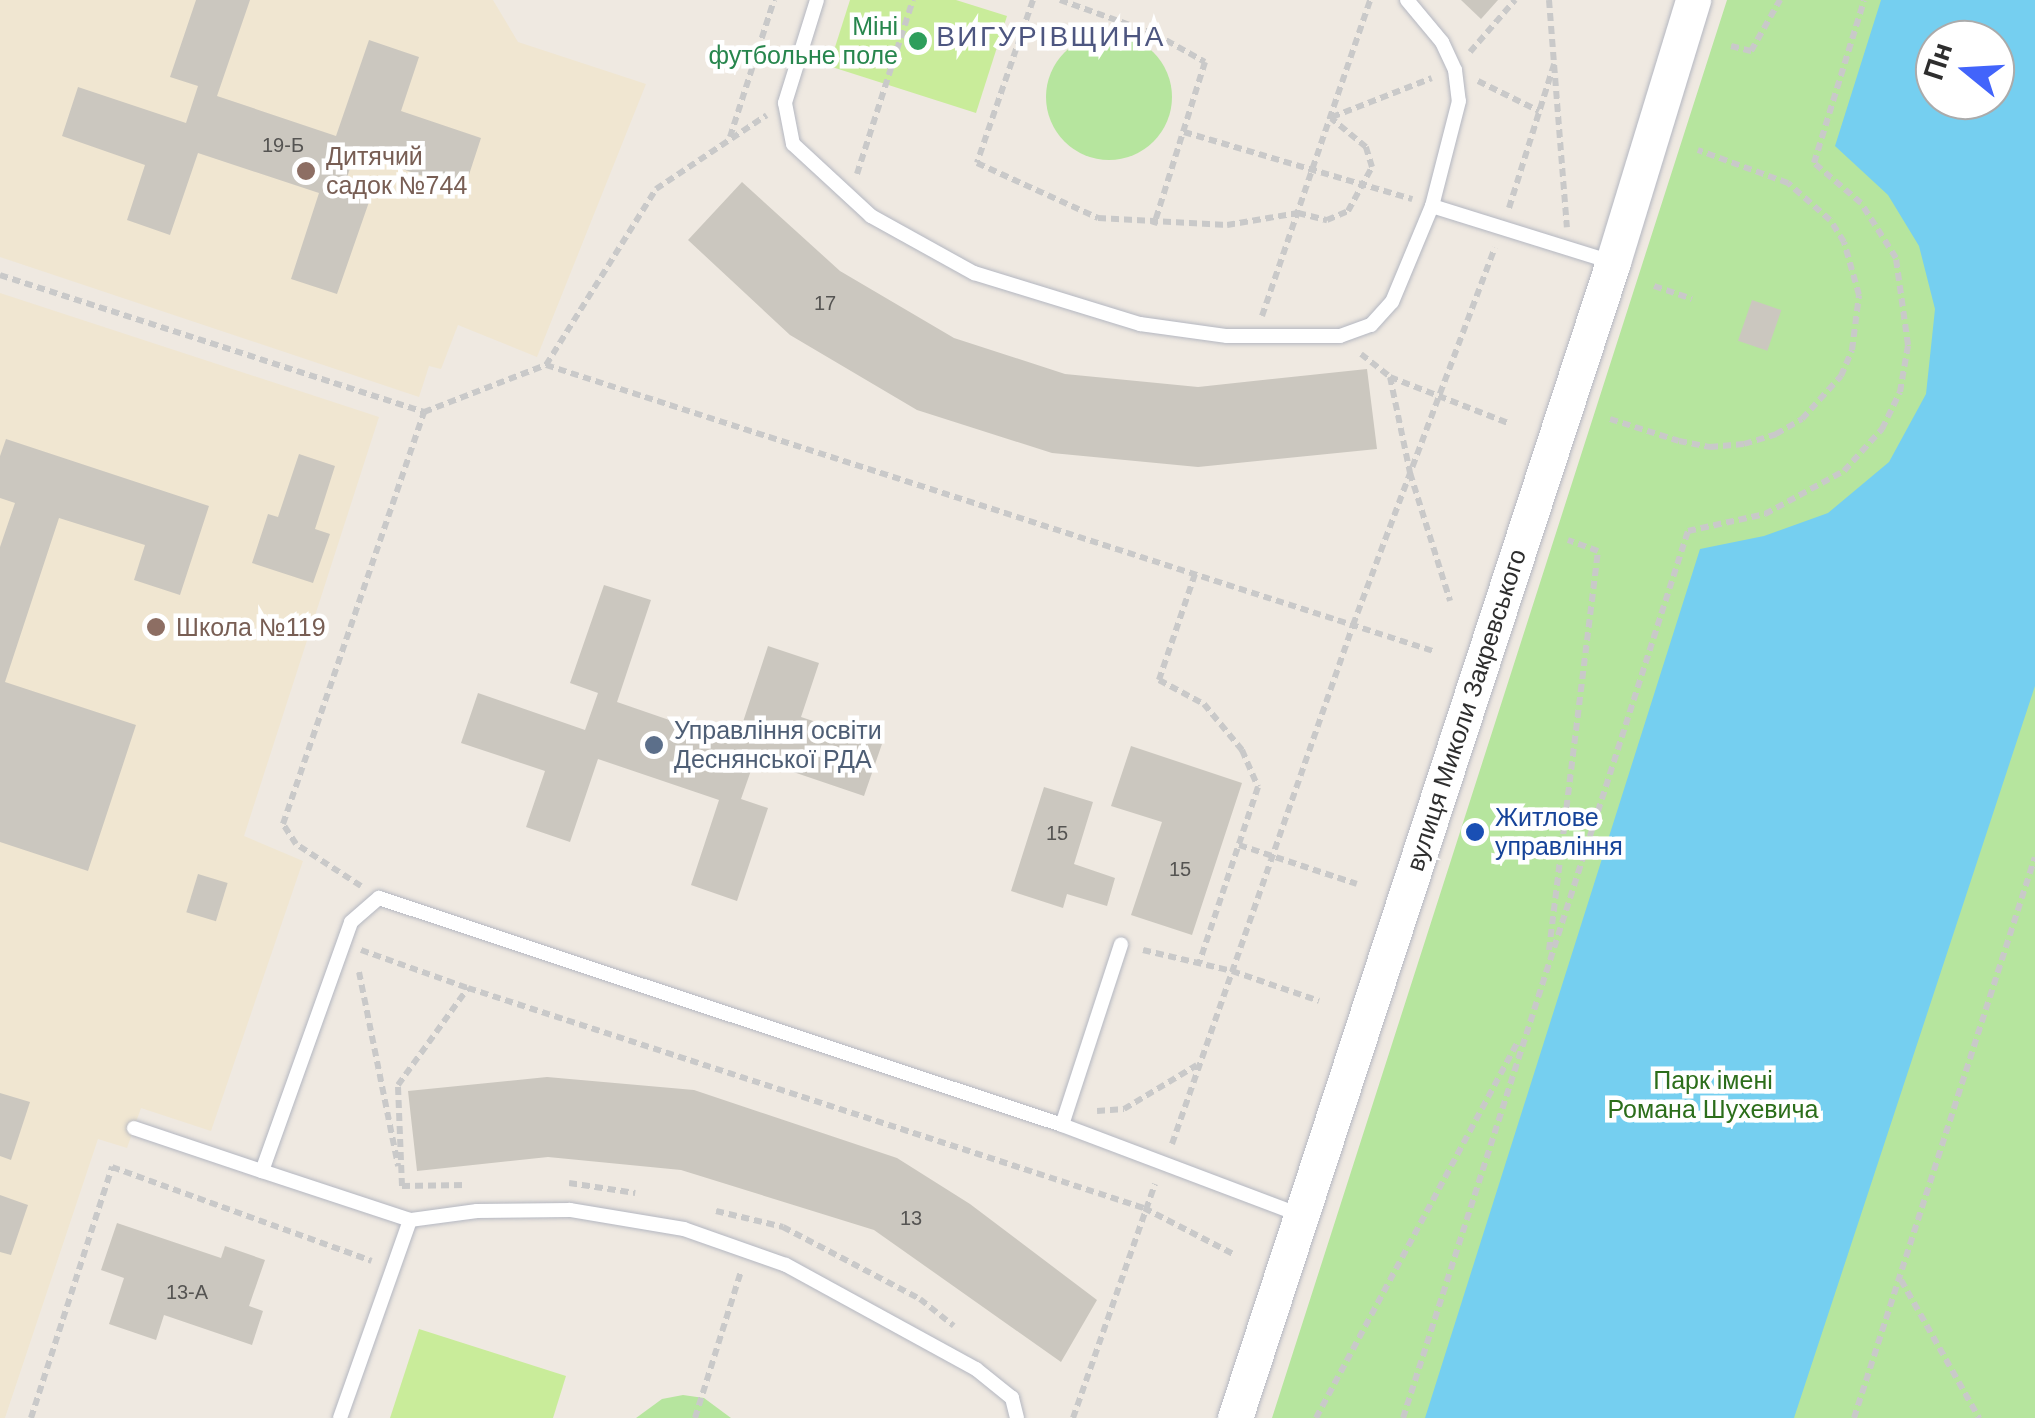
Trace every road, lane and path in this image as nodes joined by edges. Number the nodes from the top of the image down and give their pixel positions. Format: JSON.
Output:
{"nodes":[{"id":1,"x":774,"y":0,"type":"edge"},
{"id":2,"x":816,"y":0,"type":"edge"},
{"id":3,"x":914,"y":0,"type":"edge"},
{"id":4,"x":1032,"y":0,"type":"edge"},
{"id":5,"x":1060,"y":0,"type":"edge"},
{"id":6,"x":1370,"y":0,"type":"edge"},
{"id":7,"x":1408,"y":0,"type":"edge"},
{"id":8,"x":1515,"y":0,"type":"edge"},
{"id":9,"x":1549,"y":0,"type":"edge"},
{"id":10,"x":1693,"y":0,"type":"edge"},
{"id":11,"x":1780,"y":0,"type":"edge"},
{"id":12,"x":1864,"y":0,"type":"edge"},
{"id":13,"x":1731,"y":46,"type":"dead end"},
{"id":14,"x":1554,"y":64,"type":"junction"},
{"id":15,"x":1455,"y":70,"type":"junction"},
{"id":16,"x":784,"y":103,"type":"junction"},
{"id":17,"x":1539,"y":112,"type":"junction"},
{"id":18,"x":1330,"y":118,"type":"junction"},
{"id":19,"x":1184,"y":132,"type":"junction"},
{"id":20,"x":729,"y":140,"type":"junction"},
{"id":21,"x":1698,"y":150,"type":"dead end"},
{"id":22,"x":1314,"y":168,"type":"junction"},
{"id":23,"x":1366,"y":185,"type":"junction"},
{"id":24,"x":852,"y":189,"type":"dead end"},
{"id":25,"x":1432,"y":206,"type":"junction"},
{"id":26,"x":1298,"y":213,"type":"junction"},
{"id":27,"x":1154,"y":224,"type":"junction"},
{"id":28,"x":1502,"y":228,"type":"junction"},
{"id":29,"x":1568,"y":239,"type":"dead end"},
{"id":30,"x":1614,"y":262,"type":"junction"},
{"id":31,"x":0,"y":275,"type":"edge"},
{"id":32,"x":1654,"y":286,"type":"dead end"},
{"id":33,"x":1692,"y":299,"type":"dead end"},
{"id":34,"x":1255,"y":336,"type":"junction"},
{"id":35,"x":1340,"y":336,"type":"junction"},
{"id":36,"x":546,"y":365,"type":"junction"},
{"id":37,"x":1390,"y":376,"type":"junction"},
{"id":38,"x":1438,"y":399,"type":"junction"},
{"id":39,"x":424,"y":412,"type":"junction"},
{"id":40,"x":1610,"y":419,"type":"dead end"},
{"id":41,"x":1508,"y":423,"type":"dead end"},
{"id":42,"x":1410,"y":473,"type":"junction"},
{"id":43,"x":1568,"y":540,"type":"dead end"},
{"id":44,"x":1195,"y":574,"type":"junction"},
{"id":45,"x":1450,"y":602,"type":"dead end"},
{"id":46,"x":1353,"y":625,"type":"junction"},
{"id":47,"x":1433,"y":651,"type":"dead end"},
{"id":48,"x":1239,"y":845,"type":"junction"},
{"id":49,"x":2035,"y":857,"type":"edge"},
{"id":50,"x":1272,"y":858,"type":"junction"},
{"id":51,"x":1357,"y":884,"type":"dead end"},
{"id":52,"x":379,"y":898,"type":"junction"},
{"id":53,"x":1121,"y":944,"type":"joint"},
{"id":54,"x":1199,"y":963,"type":"junction"},
{"id":55,"x":1547,"y":965,"type":"junction"},
{"id":56,"x":1232,"y":971,"type":"junction"},
{"id":57,"x":468,"y":988,"type":"junction"},
{"id":58,"x":1319,"y":1000,"type":"dead end"},
{"id":59,"x":1526,"y":1026,"type":"junction"},
{"id":60,"x":1200,"y":1064,"type":"junction"},
{"id":61,"x":1064,"y":1119,"type":"junction"},
{"id":62,"x":134,"y":1128,"type":"dead end"},
{"id":63,"x":1165,"y":1164,"type":"junction"},
{"id":64,"x":262,"y":1172,"type":"junction"},
{"id":65,"x":1144,"y":1208,"type":"junction"},
{"id":66,"x":1300,"y":1215,"type":"junction"},
{"id":67,"x":410,"y":1220,"type":"junction"},
{"id":68,"x":748,"y":1252,"type":"junction"},
{"id":69,"x":1235,"y":1255,"type":"dead end"},
{"id":70,"x":367,"y":1276,"type":"dead end"},
{"id":71,"x":1900,"y":1278,"type":"junction"},
{"id":72,"x":31,"y":1418,"type":"edge"},
{"id":73,"x":340,"y":1418,"type":"edge"},
{"id":74,"x":695,"y":1418,"type":"edge"},
{"id":75,"x":1017,"y":1418,"type":"edge"},
{"id":76,"x":1073,"y":1418,"type":"edge"},
{"id":77,"x":1235,"y":1418,"type":"edge"},
{"id":78,"x":1316,"y":1418,"type":"edge"},
{"id":79,"x":1402,"y":1418,"type":"edge"},
{"id":80,"x":1854,"y":1418,"type":"edge"},
{"id":81,"x":1980,"y":1418,"type":"edge"}],
"edges":[{"from":1,"to":20,"type":"path"},
{"from":2,"to":16,"type":"lane"},
{"from":3,"to":24,"type":"path"},
{"from":4,"to":27,"type":"path"},
{"from":5,"to":19,"type":"path"},
{"from":6,"to":18,"type":"path"},
{"from":7,"to":15,"type":"lane"},
{"from":8,"to":15,"type":"path"},
{"from":9,"to":14,"type":"path"},
{"from":10,"to":30,"type":"street","name":"вулиця Миколи Закревського"},
{"from":11,"to":13,"type":"path"},
{"from":12,"to":55,"type":"path"},
{"from":14,"to":17,"type":"path"},
{"from":14,"to":29,"type":"path"},
{"from":15,"to":17,"type":"path"},
{"from":15,"to":18,"type":"path"},
{"from":15,"to":25,"type":"lane"},
{"from":16,"to":20,"type":"path"},
{"from":16,"to":34,"type":"lane"},
{"from":17,"to":28,"type":"path"},
{"from":18,"to":22,"type":"path"},
{"from":18,"to":23,"type":"path"},
{"from":19,"to":22,"type":"path"},
{"from":19,"to":27,"type":"path"},
{"from":20,"to":36,"type":"path"},
{"from":21,"to":40,"type":"path"},
{"from":22,"to":23,"type":"path"},
{"from":22,"to":26,"type":"path"},
{"from":23,"to":25,"type":"path"},
{"from":23,"to":26,"type":"path"},
{"from":25,"to":28,"type":"lane"},
{"from":25,"to":35,"type":"lane"},
{"from":26,"to":27,"type":"path"},
{"from":26,"to":34,"type":"path"},
{"from":28,"to":30,"type":"lane"},
{"from":28,"to":38,"type":"path"},
{"from":30,"to":66,"type":"street","name":"вулиця Миколи Закревського"},
{"from":31,"to":39,"type":"path"},
{"from":32,"to":33,"type":"path"},
{"from":34,"to":35,"type":"lane"},
{"from":35,"to":37,"type":"path"},
{"from":36,"to":39,"type":"path"},
{"from":36,"to":44,"type":"path"},
{"from":37,"to":38,"type":"path"},
{"from":37,"to":42,"type":"path"},
{"from":38,"to":41,"type":"path"},
{"from":38,"to":42,"type":"path"},
{"from":39,"to":52,"type":"path"},
{"from":42,"to":45,"type":"path"},
{"from":42,"to":46,"type":"path"},
{"from":43,"to":55,"type":"path"},
{"from":44,"to":46,"type":"path"},
{"from":44,"to":48,"type":"path"},
{"from":46,"to":47,"type":"path"},
{"from":46,"to":50,"type":"path"},
{"from":48,"to":50,"type":"path"},
{"from":48,"to":54,"type":"path"},
{"from":49,"to":71,"type":"path"},
{"from":50,"to":51,"type":"path"},
{"from":50,"to":56,"type":"path"},
{"from":52,"to":61,"type":"lane"},
{"from":52,"to":64,"type":"lane"},
{"from":53,"to":54,"type":"path"},
{"from":53,"to":61,"type":"lane"},
{"from":54,"to":56,"type":"path"},
{"from":55,"to":59,"type":"path"},
{"from":56,"to":58,"type":"path"},
{"from":56,"to":60,"type":"path"},
{"from":57,"to":57,"type":"path"},
{"from":57,"to":65,"type":"path"},
{"from":59,"to":78,"type":"path"},
{"from":59,"to":79,"type":"path"},
{"from":60,"to":61,"type":"path"},
{"from":60,"to":63,"type":"path"},
{"from":61,"to":63,"type":"lane"},
{"from":62,"to":64,"type":"lane"},
{"from":63,"to":65,"type":"path"},
{"from":63,"to":66,"type":"lane"},
{"from":64,"to":67,"type":"lane"},
{"from":65,"to":69,"type":"path"},
{"from":65,"to":76,"type":"path"},
{"from":66,"to":77,"type":"street","name":"вулиця Миколи Закревського"},
{"from":67,"to":68,"type":"lane"},
{"from":67,"to":73,"type":"lane"},
{"from":68,"to":74,"type":"path"},
{"from":68,"to":75,"type":"lane"},
{"from":70,"to":72,"type":"path"},
{"from":71,"to":80,"type":"path"},
{"from":71,"to":81,"type":"path"}]}
